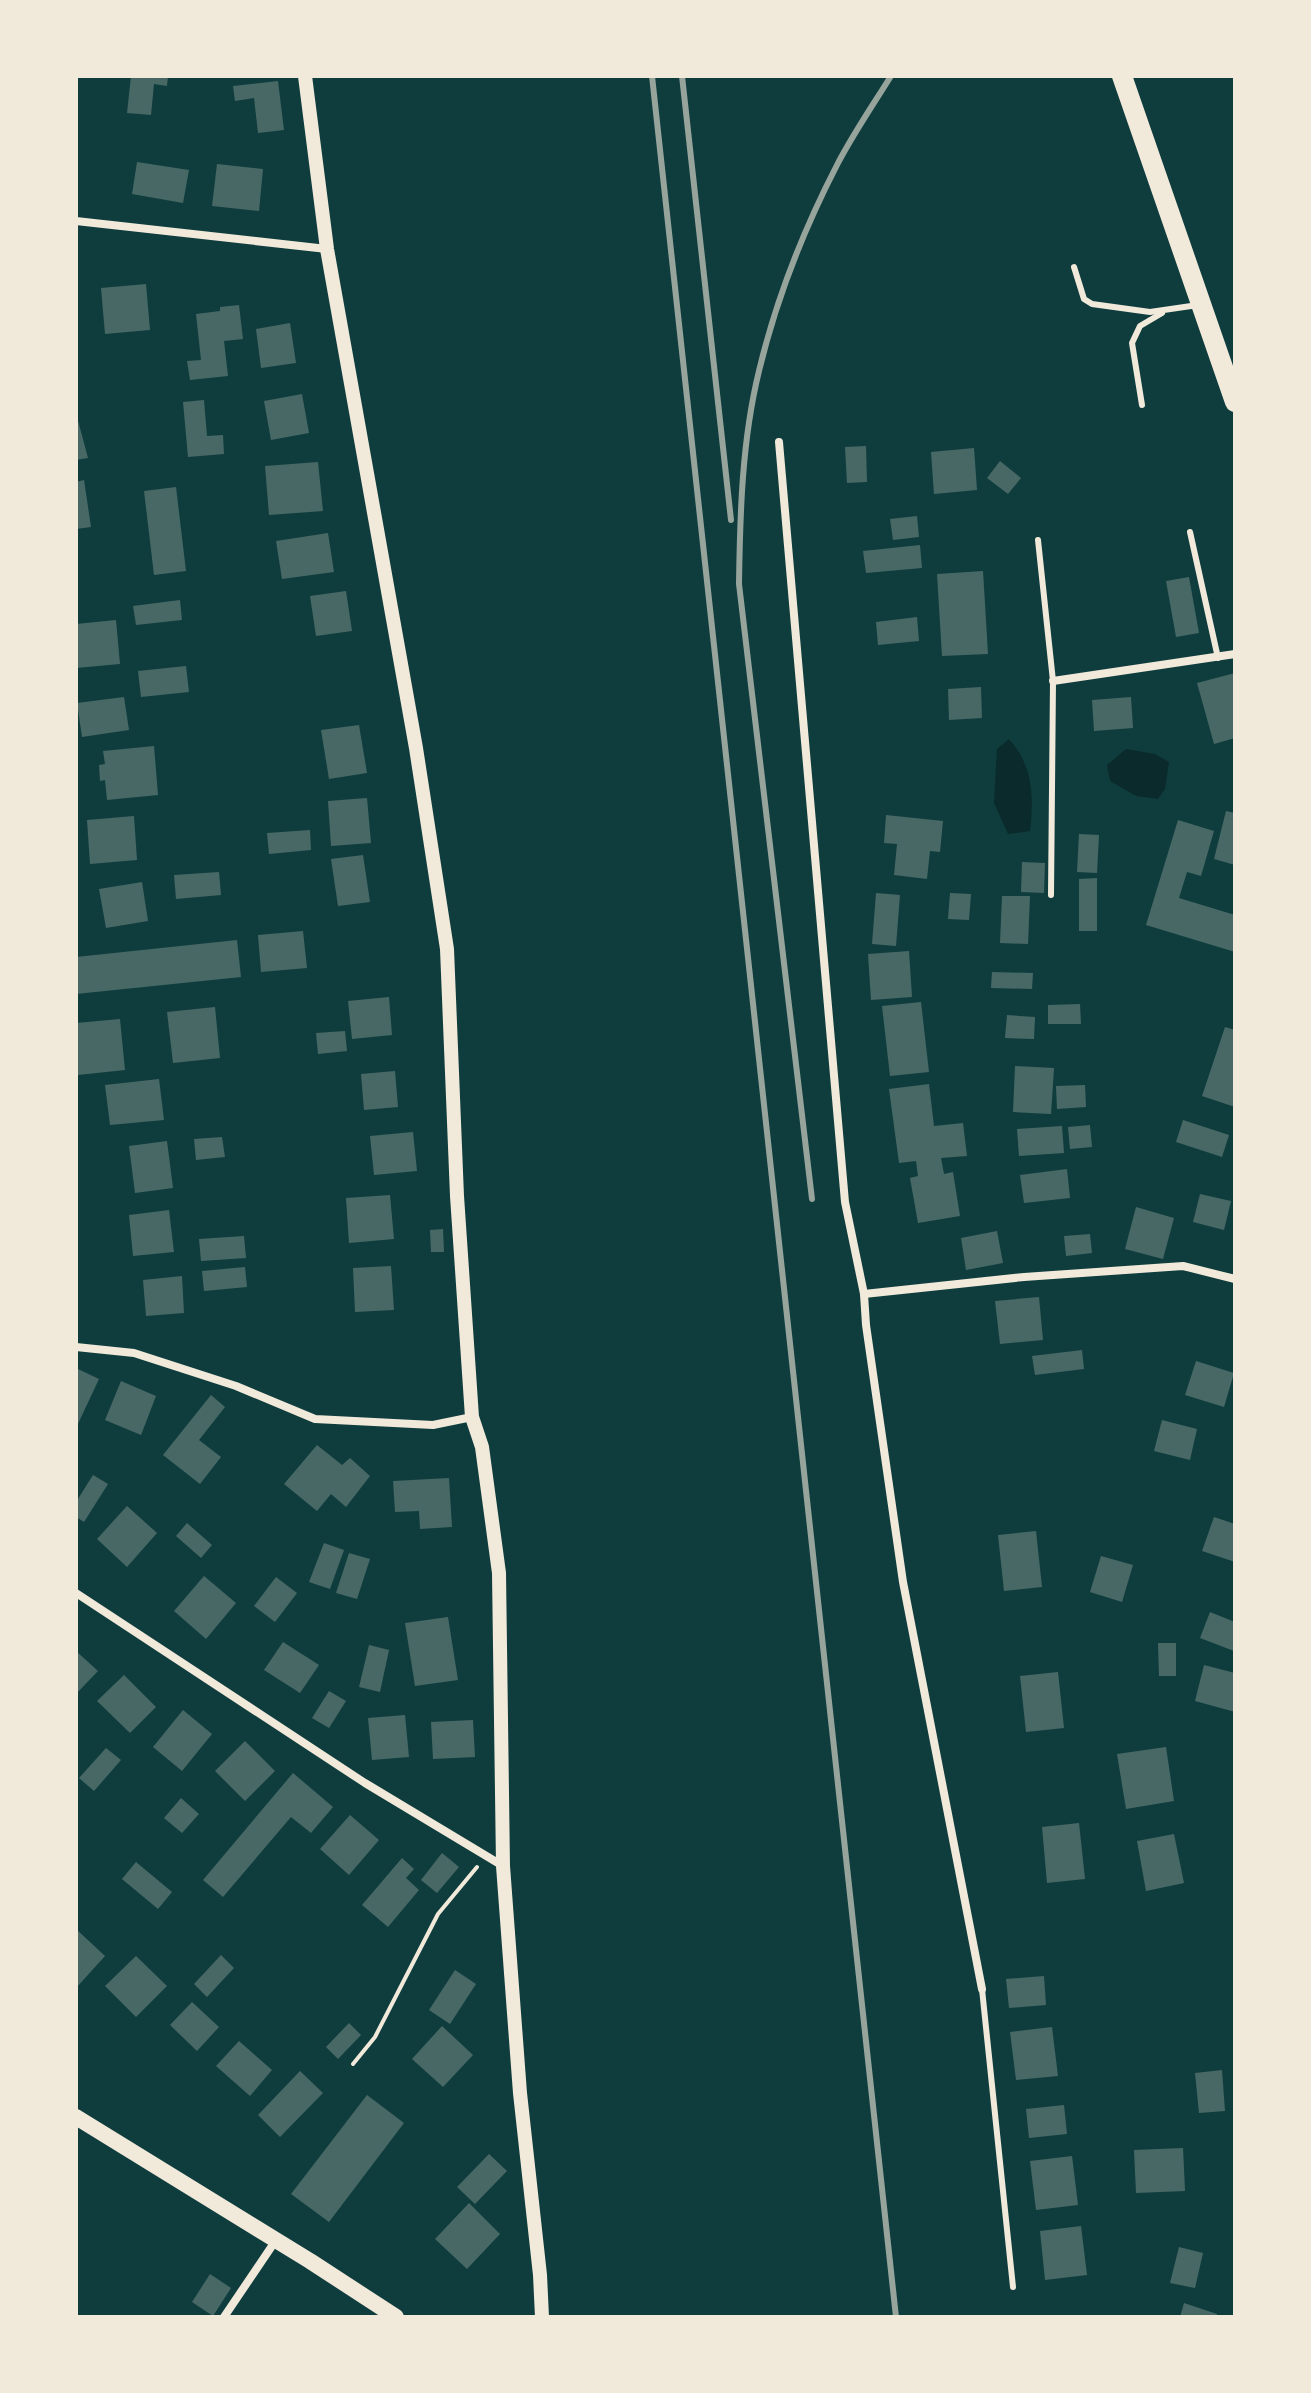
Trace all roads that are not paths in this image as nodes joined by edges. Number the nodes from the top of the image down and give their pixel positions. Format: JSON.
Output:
{"nodes":[{"id":1,"x":305,"y":76,"type":"edge"},
{"id":2,"x":1122,"y":76,"type":"edge"},
{"id":3,"x":76,"y":221,"type":"edge"},
{"id":4,"x":327,"y":249,"type":"junction"},
{"id":5,"x":1074,"y":267,"type":"dead end"},
{"id":6,"x":1201,"y":305,"type":"junction"},
{"id":7,"x":1169,"y":309,"type":"junction"},
{"id":8,"x":1235,"y":402,"type":"edge"},
{"id":9,"x":1142,"y":405,"type":"dead end"},
{"id":10,"x":779,"y":442,"type":"dead end"},
{"id":11,"x":1190,"y":532,"type":"dead end"},
{"id":12,"x":1038,"y":540,"type":"dead end"},
{"id":13,"x":1235,"y":654,"type":"edge"},
{"id":14,"x":1218,"y":658,"type":"junction"},
{"id":15,"x":1053,"y":681,"type":"junction"},
{"id":16,"x":1051,"y":895,"type":"dead end"},
{"id":17,"x":1235,"y":1279,"type":"edge"},
{"id":18,"x":864,"y":1294,"type":"junction"},
{"id":19,"x":76,"y":1347,"type":"edge"},
{"id":20,"x":472,"y":1417,"type":"junction"},
{"id":21,"x":76,"y":1593,"type":"edge"},
{"id":22,"x":503,"y":1866,"type":"junction"},
{"id":23,"x":982,"y":1989,"type":"joint"},
{"id":24,"x":76,"y":2117,"type":"edge"},
{"id":25,"x":276,"y":2240,"type":"junction"},
{"id":26,"x":1013,"y":2287,"type":"dead end"},
{"id":27,"x":224,"y":2317,"type":"edge"},
{"id":28,"x":396,"y":2317,"type":"edge"},
{"id":29,"x":542,"y":2317,"type":"edge"}],
"edges":[{"from":1,"to":4,"type":"street"},
{"from":2,"to":6,"type":"main road"},
{"from":3,"to":4,"type":"street"},
{"from":4,"to":20,"type":"street"},
{"from":5,"to":7,"type":"lane"},
{"from":6,"to":7,"type":"lane"},
{"from":6,"to":8,"type":"main road"},
{"from":7,"to":9,"type":"lane"},
{"from":10,"to":18,"type":"street"},
{"from":11,"to":14,"type":"lane"},
{"from":12,"to":15,"type":"lane"},
{"from":13,"to":14,"type":"street"},
{"from":14,"to":15,"type":"street"},
{"from":15,"to":16,"type":"lane"},
{"from":17,"to":18,"type":"street"},
{"from":18,"to":23,"type":"street"},
{"from":19,"to":20,"type":"street"},
{"from":20,"to":22,"type":"street"},
{"from":21,"to":22,"type":"street"},
{"from":22,"to":29,"type":"street"},
{"from":23,"to":26,"type":"lane"},
{"from":24,"to":25,"type":"main road"},
{"from":25,"to":27,"type":"street"},
{"from":25,"to":28,"type":"main road"}]}
